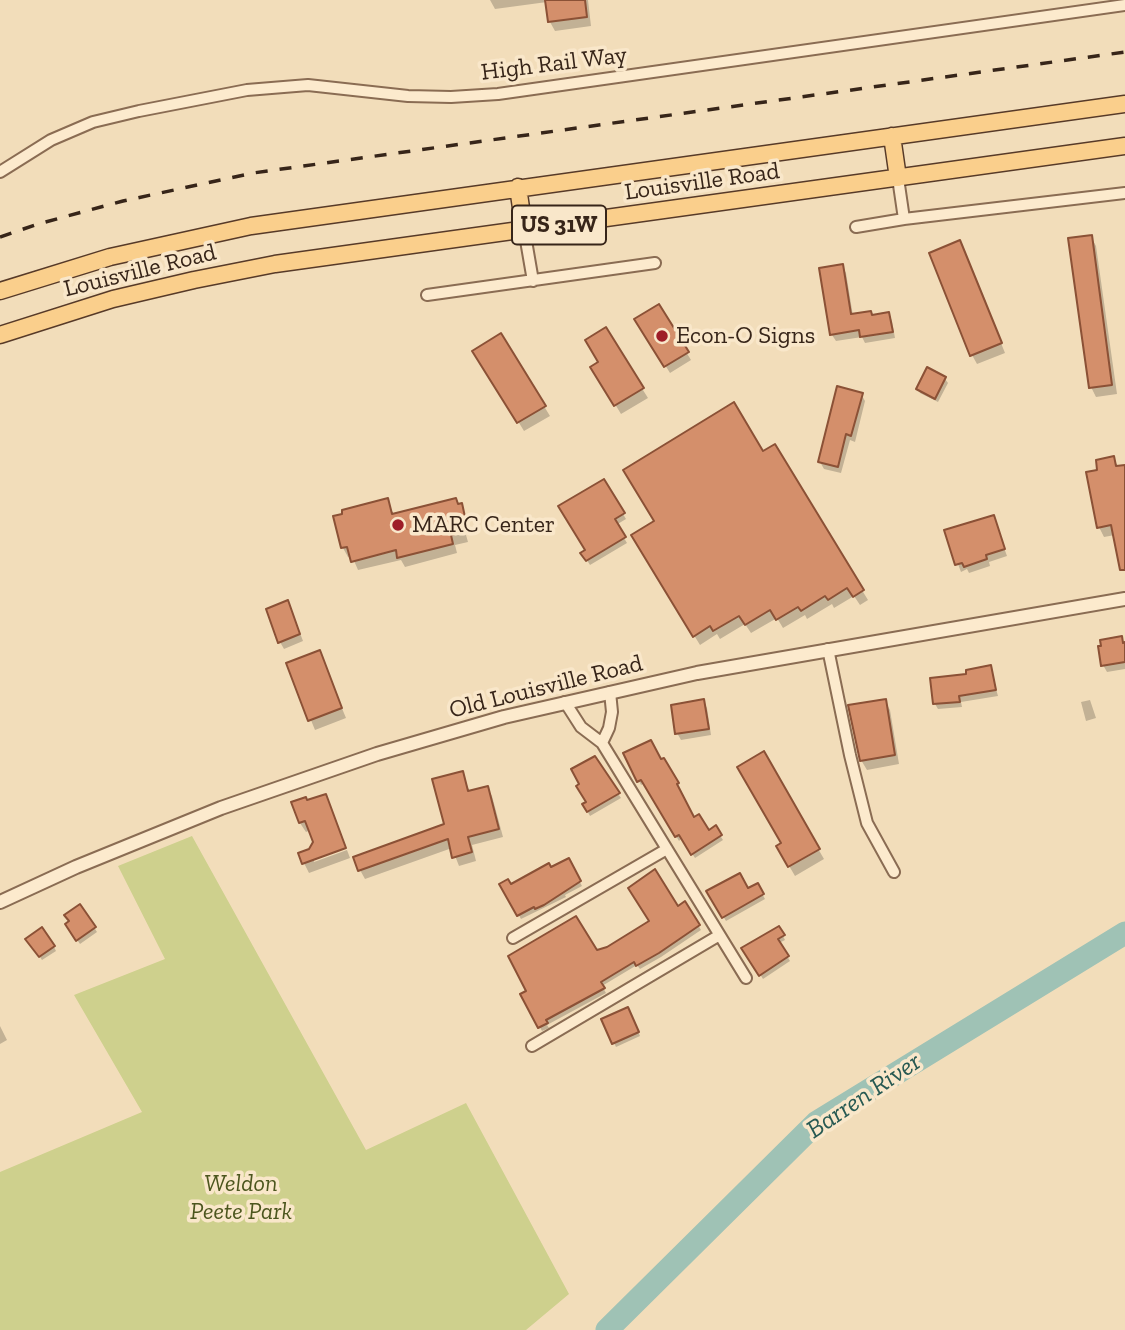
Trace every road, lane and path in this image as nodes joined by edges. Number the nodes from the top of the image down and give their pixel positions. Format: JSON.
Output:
{"nodes":[{"id":1,"x":1125,"y":5,"type":"edge"},
{"id":2,"x":1125,"y":104,"type":"edge"},
{"id":3,"x":892,"y":136,"type":"junction"},
{"id":4,"x":1125,"y":146,"type":"edge"},
{"id":5,"x":0,"y":172,"type":"edge"},
{"id":6,"x":898,"y":178,"type":"junction"},
{"id":7,"x":518,"y":187,"type":"junction"},
{"id":8,"x":1125,"y":193,"type":"edge"},
{"id":9,"x":904,"y":219,"type":"junction"},
{"id":10,"x":856,"y":227,"type":"dead end"},
{"id":11,"x":524,"y":229,"type":"junction"},
{"id":12,"x":655,"y":263,"type":"dead end"},
{"id":13,"x":533,"y":281,"type":"junction"},
{"id":14,"x":0,"y":291,"type":"edge"},
{"id":15,"x":427,"y":295,"type":"dead end"},
{"id":16,"x":0,"y":335,"type":"edge"},
{"id":17,"x":1125,"y":599,"type":"edge"},
{"id":18,"x":828,"y":649,"type":"junction"},
{"id":19,"x":610,"y":692,"type":"junction"},
{"id":20,"x":565,"y":702,"type":"junction"},
{"id":21,"x":602,"y":743,"type":"junction"},
{"id":22,"x":667,"y":849,"type":"junction"},
{"id":23,"x":894,"y":872,"type":"dead end"},
{"id":24,"x":0,"y":902,"type":"edge"},
{"id":25,"x":718,"y":936,"type":"junction"},
{"id":26,"x":513,"y":938,"type":"dead end"},
{"id":27,"x":746,"y":978,"type":"dead end"},
{"id":28,"x":532,"y":1046,"type":"dead end"}],
"edges":[{"from":1,"to":5,"type":"street","name":"High Rail Way"},
{"from":2,"to":3,"type":"main road","name":"Louisville Road","number":"US 31W"},
{"from":3,"to":6,"type":"main road"},
{"from":3,"to":7,"type":"main road","name":"Louisville Road","number":"US 31W"},
{"from":4,"to":6,"type":"main road","name":"Louisville Road","number":"US 31W"},
{"from":6,"to":9,"type":"street"},
{"from":6,"to":11,"type":"main road","name":"Louisville Road","number":"US 31W"},
{"from":7,"to":11,"type":"main road"},
{"from":7,"to":14,"type":"main road","name":"Louisville Road","number":"US 31W"},
{"from":8,"to":9,"type":"street"},
{"from":9,"to":10,"type":"street"},
{"from":11,"to":13,"type":"street"},
{"from":11,"to":16,"type":"main road","name":"Louisville Road","number":"US 31W"},
{"from":12,"to":13,"type":"street"},
{"from":13,"to":15,"type":"street"},
{"from":17,"to":18,"type":"street","name":"Old Louisville Road"},
{"from":18,"to":19,"type":"street","name":"Old Louisville Road"},
{"from":18,"to":23,"type":"street"},
{"from":19,"to":20,"type":"street","name":"Old Louisville Road"},
{"from":19,"to":21,"type":"street"},
{"from":20,"to":21,"type":"street"},
{"from":20,"to":24,"type":"street","name":"Old Louisville Road"},
{"from":21,"to":22,"type":"street"},
{"from":22,"to":25,"type":"street"},
{"from":22,"to":26,"type":"street"},
{"from":25,"to":27,"type":"street"},
{"from":25,"to":28,"type":"street"}]}
